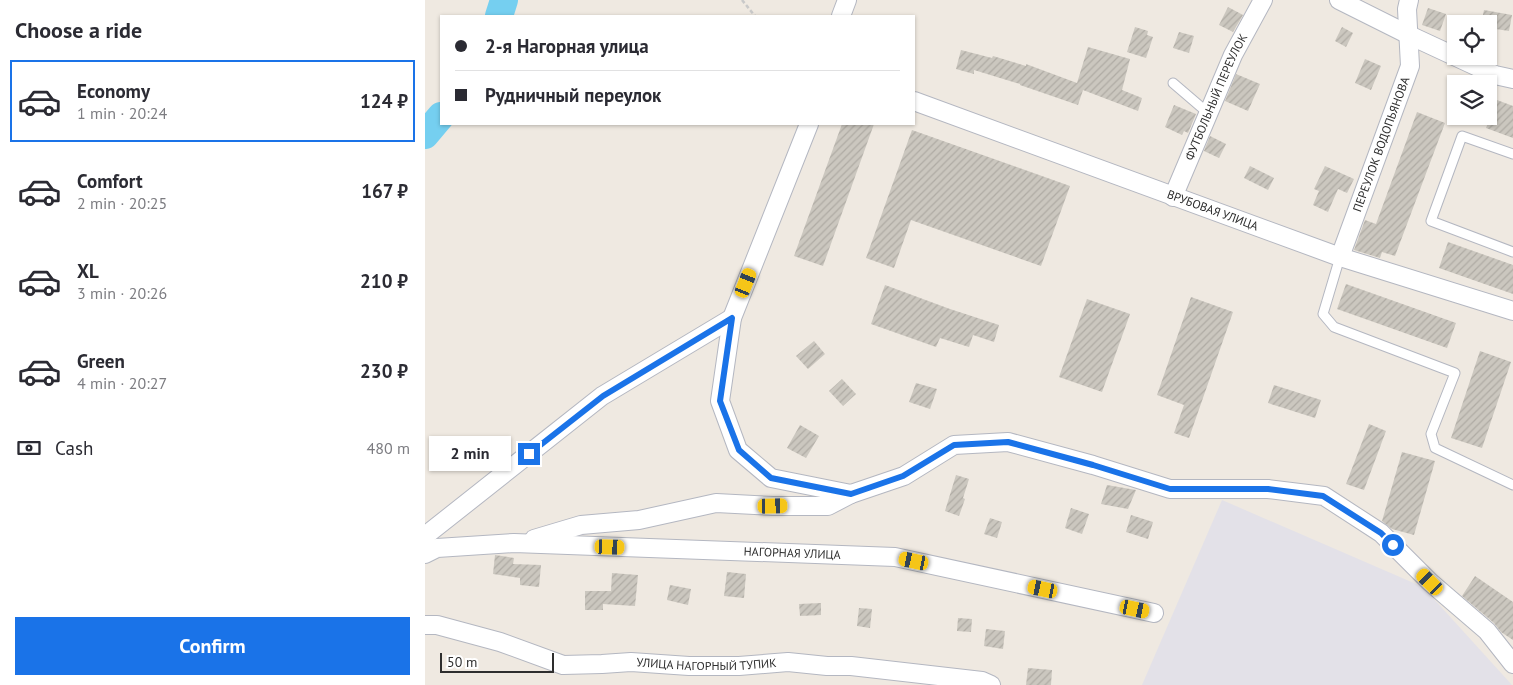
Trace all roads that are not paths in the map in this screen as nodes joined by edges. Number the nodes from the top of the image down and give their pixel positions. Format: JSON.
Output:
{"nodes":[{"id":1,"x":847,"y":0,"type":"edge"},
{"id":2,"x":1263,"y":0,"type":"edge"},
{"id":3,"x":1339,"y":0,"type":"edge"},
{"id":4,"x":1409,"y":0,"type":"edge"},
{"id":5,"x":841,"y":15,"type":"edge"},
{"id":6,"x":1409,"y":35,"type":"junction"},
{"id":7,"x":1513,"y":79,"type":"edge"},
{"id":8,"x":1173,"y":83,"type":"dead end"},
{"id":9,"x":915,"y":101,"type":"edge"},
{"id":10,"x":1209,"y":113,"type":"junction"},
{"id":11,"x":809,"y":125,"type":"edge"},
{"id":12,"x":1513,"y":154,"type":"edge"},
{"id":13,"x":1173,"y":197,"type":"junction"},
{"id":14,"x":1513,"y":252,"type":"edge"},
{"id":15,"x":1340,"y":257,"type":"junction"},
{"id":16,"x":1513,"y":311,"type":"edge"},
{"id":17,"x":732,"y":318,"type":"junction"},
{"id":18,"x":1513,"y":485,"type":"edge"},
{"id":19,"x":851,"y":494,"type":"junction"},
{"id":20,"x":425,"y":536,"type":"edge"},
{"id":21,"x":514,"y":543,"type":"junction"},
{"id":22,"x":425,"y":554,"type":"edge"},
{"id":23,"x":1154,"y":613,"type":"dead end"},
{"id":24,"x":425,"y":625,"type":"edge"},
{"id":25,"x":1513,"y":664,"type":"edge"},
{"id":26,"x":991,"y":685,"type":"edge"}],
"edges":[{"from":1,"to":5,"type":"street"},
{"from":2,"to":10,"type":"street","name":"ФУТБОЛЬНЫЙ ПЕРЕУЛОК"},
{"from":3,"to":6,"type":"street"},
{"from":4,"to":6,"type":"street","name":"ПЕРЕУЛОК ВОДОПЬЯНОВА"},
{"from":6,"to":7,"type":"street"},
{"from":6,"to":15,"type":"street","name":"ПЕРЕУЛОК ВОДОПЬЯНОВА"},
{"from":8,"to":10,"type":"lane"},
{"from":9,"to":13,"type":"street","name":"ВРУБОВАЯ УЛИЦА"},
{"from":10,"to":13,"type":"street","name":"ФУТБОЛЬНЫЙ ПЕРЕУЛОК"},
{"from":11,"to":17,"type":"street"},
{"from":12,"to":14,"type":"lane"},
{"from":13,"to":15,"type":"street","name":"ВРУБОВАЯ УЛИЦА"},
{"from":15,"to":16,"type":"street","name":"ВРУБОВАЯ УЛИЦА"},
{"from":15,"to":18,"type":"lane"},
{"from":17,"to":19,"type":"street"},
{"from":17,"to":20,"type":"street"},
{"from":19,"to":21,"type":"street"},
{"from":19,"to":25,"type":"street"},
{"from":21,"to":22,"type":"street","name":"НАГОРНАЯ УЛИЦА"},
{"from":21,"to":23,"type":"street","name":"НАГОРНАЯ УЛИЦА"},
{"from":24,"to":26,"type":"street","name":"УЛИЦА НАГОРНЫЙ ТУПИК"}]}
